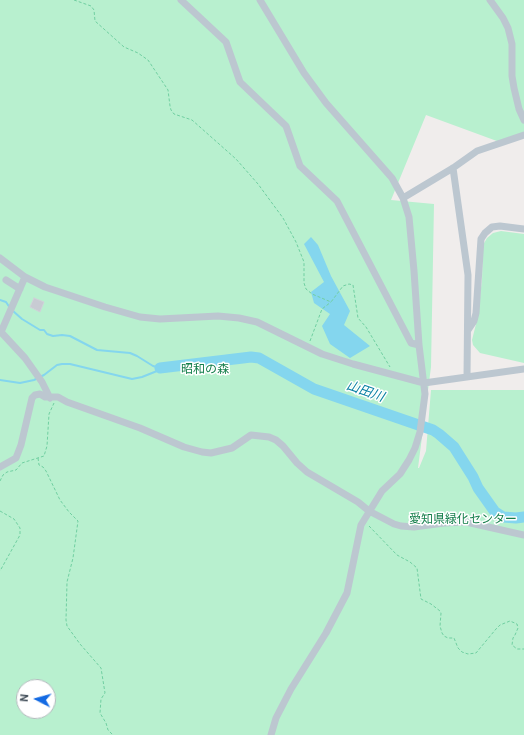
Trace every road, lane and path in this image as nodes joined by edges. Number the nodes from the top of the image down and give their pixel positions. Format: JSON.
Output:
{"nodes":[{"id":1,"x":74,"y":0,"type":"edge"},
{"id":2,"x":181,"y":0,"type":"edge"},
{"id":3,"x":260,"y":0,"type":"edge"},
{"id":4,"x":490,"y":0,"type":"edge"},
{"id":5,"x":524,"y":120,"type":"edge"},
{"id":6,"x":524,"y":136,"type":"edge"},
{"id":7,"x":453,"y":168,"type":"junction"},
{"id":8,"x":403,"y":198,"type":"junction"},
{"id":9,"x":524,"y":229,"type":"edge"},
{"id":10,"x":0,"y":258,"type":"edge"},
{"id":11,"x":25,"y":277,"type":"junction"},
{"id":12,"x":6,"y":280,"type":"dead end"},
{"id":13,"x":20,"y":289,"type":"junction"},
{"id":14,"x":331,"y":302,"type":"junction"},
{"id":15,"x":1,"y":331,"type":"edge"},
{"id":16,"x":468,"y":331,"type":"junction"},
{"id":17,"x":419,"y":345,"type":"junction"},
{"id":18,"x":308,"y":347,"type":"junction"},
{"id":19,"x":524,"y":369,"type":"edge"},
{"id":20,"x":393,"y":375,"type":"junction"},
{"id":21,"x":467,"y":377,"type":"junction"},
{"id":22,"x":424,"y":383,"type":"junction"},
{"id":23,"x":54,"y":397,"type":"junction"},
{"id":24,"x":38,"y":458,"type":"junction"},
{"id":25,"x":0,"y":467,"type":"edge"},
{"id":26,"x":0,"y":480,"type":"edge"},
{"id":27,"x":0,"y":511,"type":"edge"},
{"id":28,"x":369,"y":511,"type":"junction"},
{"id":29,"x":367,"y":525,"type":"dead end"},
{"id":30,"x":524,"y":535,"type":"edge"},
{"id":31,"x":0,"y":571,"type":"edge"},
{"id":32,"x":524,"y":649,"type":"edge"},
{"id":33,"x":113,"y":735,"type":"edge"},
{"id":34,"x":271,"y":735,"type":"edge"}],
"edges":[{"from":1,"to":14,"type":"path"},
{"from":2,"to":17,"type":"street"},
{"from":3,"to":8,"type":"street"},
{"from":4,"to":5,"type":"street"},
{"from":6,"to":7,"type":"street"},
{"from":7,"to":8,"type":"street"},
{"from":7,"to":16,"type":"street"},
{"from":8,"to":17,"type":"street"},
{"from":9,"to":16,"type":"street"},
{"from":10,"to":11,"type":"street"},
{"from":11,"to":13,"type":"street"},
{"from":11,"to":18,"type":"street"},
{"from":12,"to":13,"type":"street"},
{"from":13,"to":15,"type":"street"},
{"from":14,"to":18,"type":"path"},
{"from":14,"to":20,"type":"path"},
{"from":15,"to":23,"type":"street"},
{"from":16,"to":21,"type":"street"},
{"from":17,"to":22,"type":"street"},
{"from":18,"to":20,"type":"street"},
{"from":19,"to":21,"type":"street"},
{"from":20,"to":22,"type":"street"},
{"from":21,"to":22,"type":"street"},
{"from":22,"to":28,"type":"street"},
{"from":23,"to":24,"type":"path"},
{"from":23,"to":25,"type":"street"},
{"from":23,"to":28,"type":"street"},
{"from":24,"to":26,"type":"path"},
{"from":24,"to":33,"type":"path"},
{"from":27,"to":31,"type":"path"},
{"from":28,"to":30,"type":"street"},
{"from":28,"to":34,"type":"street"},
{"from":29,"to":32,"type":"path"}]}
